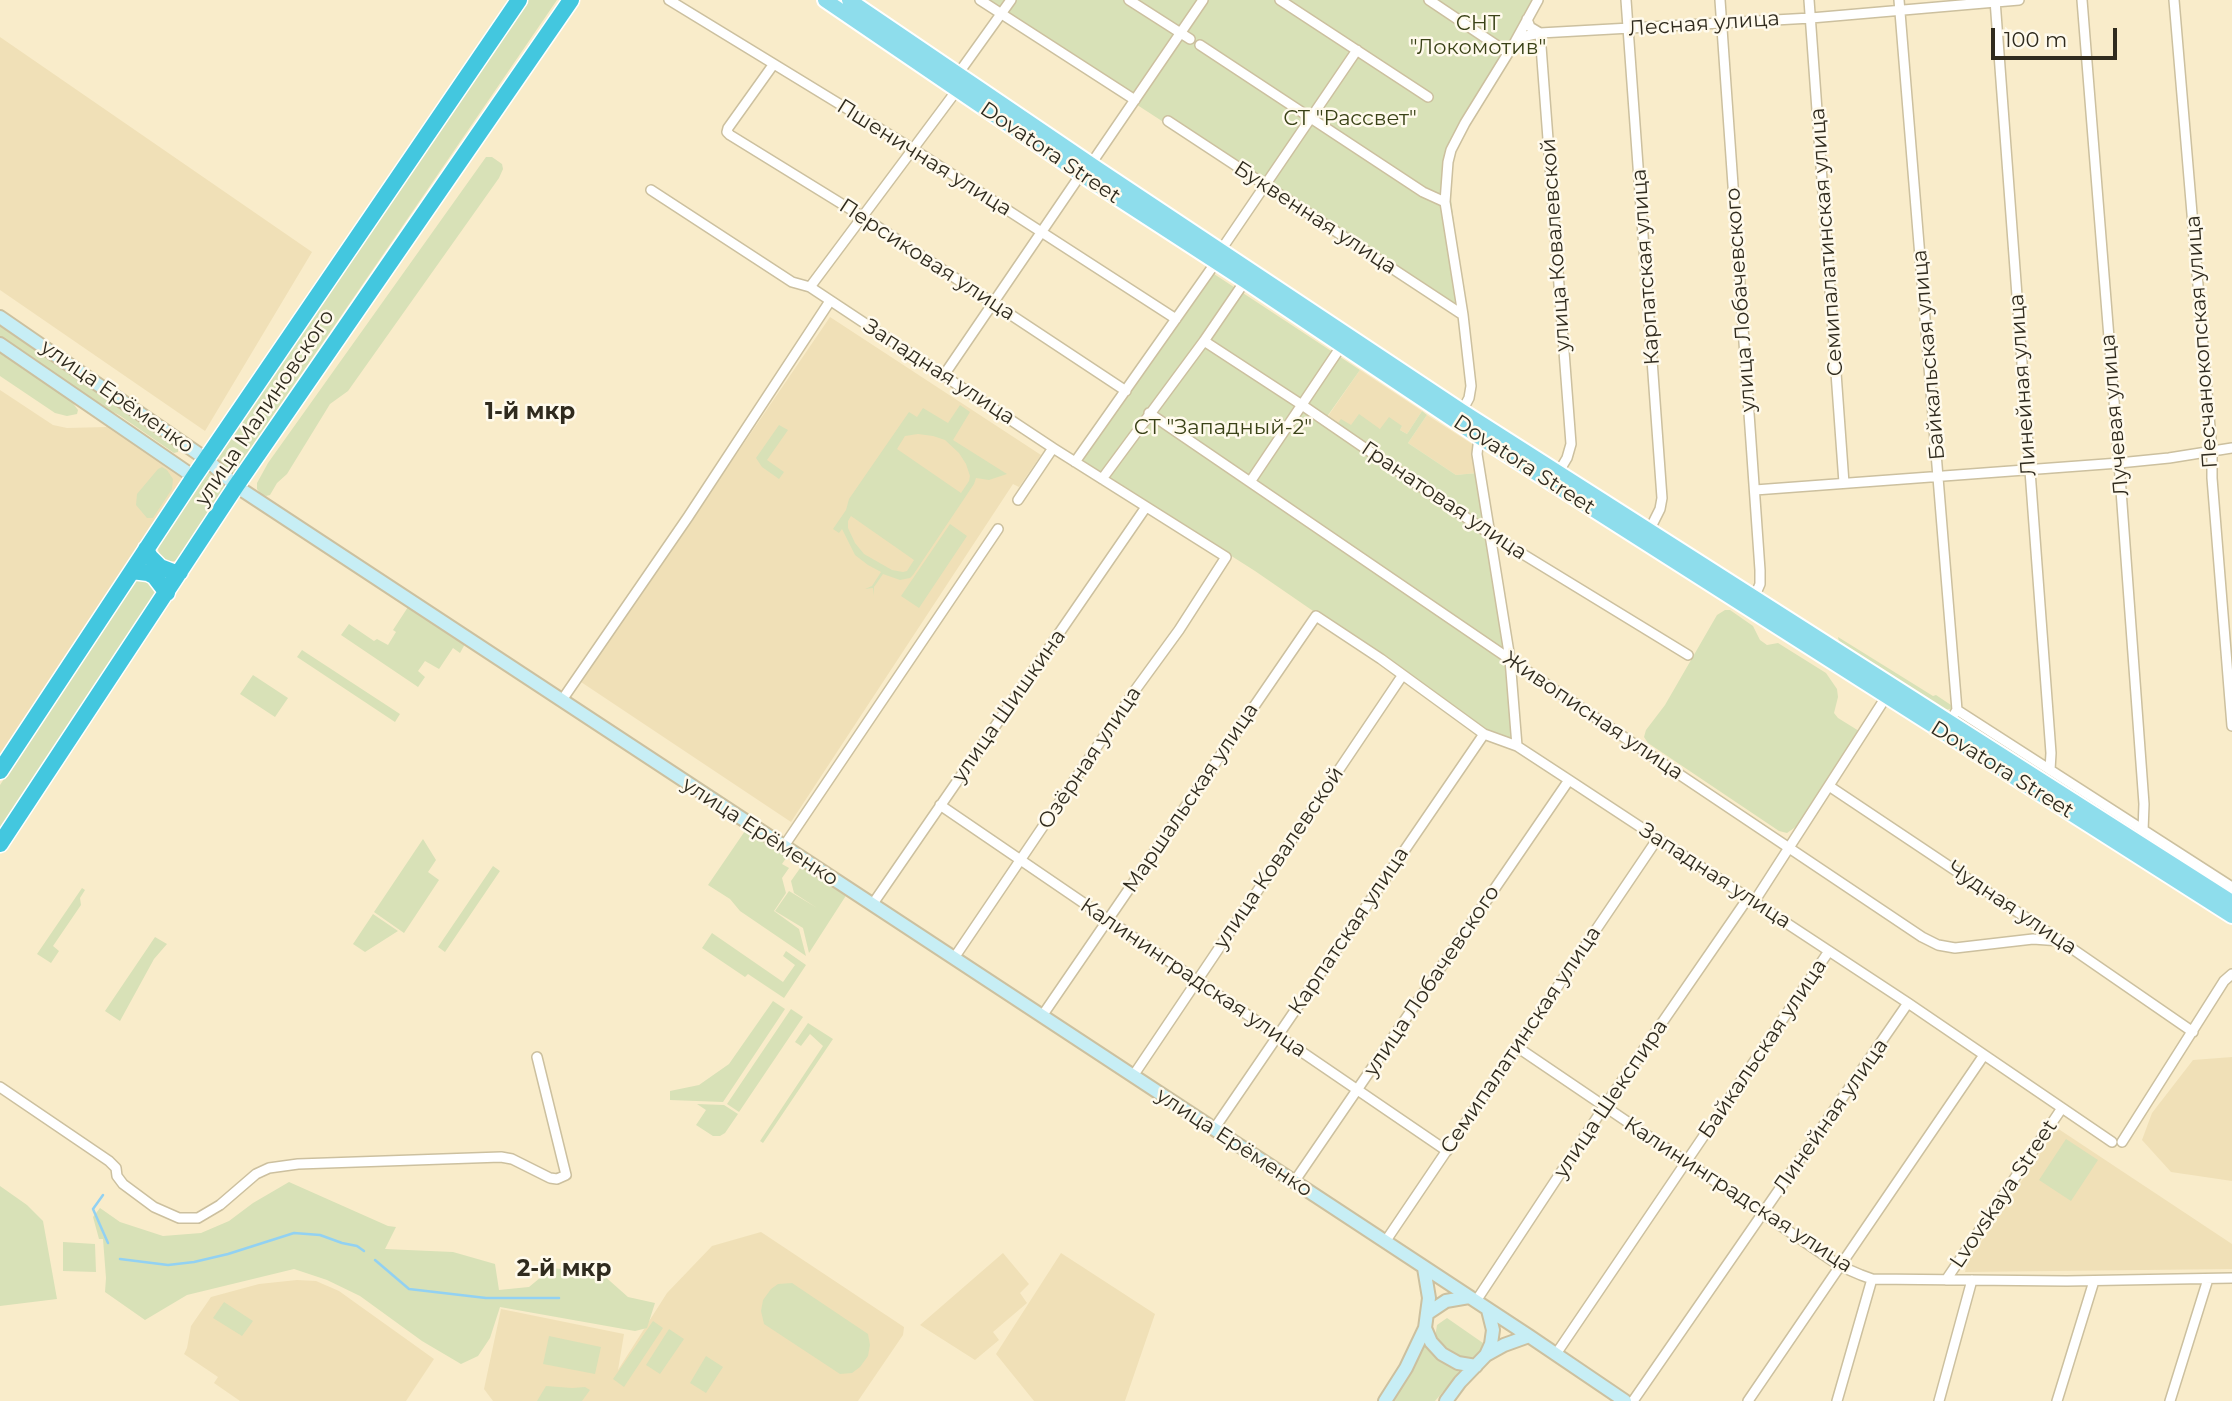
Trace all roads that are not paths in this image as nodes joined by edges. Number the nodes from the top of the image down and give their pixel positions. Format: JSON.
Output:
{"nodes":[{"id":1,"x":519,"y":0,"type":"edge"},
{"id":2,"x":571,"y":0,"type":"edge"},
{"id":3,"x":669,"y":0,"type":"edge"},
{"id":4,"x":825,"y":0,"type":"edge"},
{"id":5,"x":849,"y":0,"type":"edge"},
{"id":6,"x":980,"y":0,"type":"edge"},
{"id":7,"x":1011,"y":0,"type":"edge"},
{"id":8,"x":1129,"y":0,"type":"edge"},
{"id":9,"x":1203,"y":0,"type":"edge"},
{"id":10,"x":1280,"y":0,"type":"edge"},
{"id":11,"x":1429,"y":0,"type":"edge"},
{"id":12,"x":1538,"y":0,"type":"edge"},
{"id":13,"x":1626,"y":0,"type":"edge"},
{"id":14,"x":1720,"y":0,"type":"edge"},
{"id":15,"x":1809,"y":0,"type":"edge"},
{"id":16,"x":2019,"y":0,"type":"edge"},
{"id":17,"x":2082,"y":0,"type":"edge"},
{"id":18,"x":2174,"y":0,"type":"edge"},
{"id":19,"x":1995,"y":1,"type":"edge"},
{"id":20,"x":1899,"y":5,"type":"edge"},
{"id":21,"x":1002,"y":14,"type":"junction"},
{"id":22,"x":1811,"y":18,"type":"junction"},
{"id":23,"x":1527,"y":19,"type":"junction"},
{"id":24,"x":1721,"y":23,"type":"junction"},
{"id":25,"x":1629,"y":29,"type":"junction"},
{"id":26,"x":1181,"y":33,"type":"junction"},
{"id":27,"x":1540,"y":33,"type":"junction"},
{"id":28,"x":1190,"y":39,"type":"dead end"},
{"id":29,"x":1515,"y":41,"type":"junction"},
{"id":30,"x":1200,"y":45,"type":"dead end"},
{"id":31,"x":1357,"y":50,"type":"junction"},
{"id":32,"x":1508,"y":53,"type":"junction"},
{"id":33,"x":773,"y":65,"type":"junction"},
{"id":34,"x":958,"y":74,"type":"junction"},
{"id":35,"x":957,"y":90,"type":"junction"},
{"id":36,"x":1427,"y":97,"type":"dead end"},
{"id":37,"x":1135,"y":100,"type":"junction"},
{"id":38,"x":1310,"y":118,"type":"junction"},
{"id":39,"x":1167,"y":121,"type":"dead end"},
{"id":40,"x":912,"y":149,"type":"junction"},
{"id":41,"x":1086,"y":169,"type":"junction"},
{"id":42,"x":1265,"y":186,"type":"junction"},
{"id":43,"x":650,"y":190,"type":"dead end"},
{"id":44,"x":1446,"y":202,"type":"junction"},
{"id":45,"x":863,"y":217,"type":"junction"},
{"id":46,"x":1042,"y":233,"type":"junction"},
{"id":47,"x":1219,"y":256,"type":"junction"},
{"id":48,"x":1245,"y":281,"type":"junction"},
{"id":49,"x":810,"y":288,"type":"junction"},
{"id":50,"x":830,"y":301,"type":"junction"},
{"id":51,"x":993,"y":304,"type":"junction"},
{"id":52,"x":1463,"y":315,"type":"junction"},
{"id":53,"x":0,"y":317,"type":"edge"},
{"id":54,"x":1177,"y":319,"type":"junction"},
{"id":55,"x":1204,"y":341,"type":"junction"},
{"id":56,"x":0,"y":344,"type":"edge"},
{"id":57,"x":1342,"y":345,"type":"junction"},
{"id":58,"x":944,"y":375,"type":"junction"},
{"id":59,"x":1126,"y":390,"type":"junction"},
{"id":60,"x":1302,"y":405,"type":"junction"},
{"id":61,"x":1462,"y":411,"type":"junction"},
{"id":62,"x":1149,"y":413,"type":"junction"},
{"id":63,"x":1479,"y":437,"type":"junction"},
{"id":64,"x":184,"y":443,"type":"junction"},
{"id":65,"x":1053,"y":448,"type":"junction"},
{"id":66,"x":2232,"y":448,"type":"edge"},
{"id":67,"x":2212,"y":451,"type":"junction"},
{"id":68,"x":206,"y":459,"type":"junction"},
{"id":69,"x":1075,"y":461,"type":"junction"},
{"id":70,"x":171,"y":462,"type":"junction"},
{"id":71,"x":2119,"y":463,"type":"junction"},
{"id":72,"x":2030,"y":469,"type":"junction"},
{"id":73,"x":1558,"y":473,"type":"junction"},
{"id":74,"x":194,"y":477,"type":"junction"},
{"id":75,"x":1939,"y":477,"type":"junction"},
{"id":76,"x":1102,"y":479,"type":"junction"},
{"id":77,"x":1250,"y":482,"type":"junction"},
{"id":78,"x":1844,"y":483,"type":"junction"},
{"id":79,"x":236,"y":486,"type":"junction"},
{"id":80,"x":1755,"y":490,"type":"junction"},
{"id":81,"x":1018,"y":500,"type":"dead end"},
{"id":82,"x":1146,"y":507,"type":"junction"},
{"id":83,"x":998,"y":529,"type":"dead end"},
{"id":84,"x":1649,"y":531,"type":"junction"},
{"id":85,"x":1490,"y":534,"type":"junction"},
{"id":86,"x":146,"y":549,"type":"junction"},
{"id":87,"x":1226,"y":556,"type":"joint"},
{"id":88,"x":132,"y":571,"type":"junction"},
{"id":89,"x":180,"y":572,"type":"junction"},
{"id":90,"x":167,"y":593,"type":"junction"},
{"id":91,"x":1754,"y":598,"type":"junction"},
{"id":92,"x":1316,"y":616,"type":"joint"},
{"id":93,"x":1688,"y":655,"type":"dead end"},
{"id":94,"x":1510,"y":659,"type":"junction"},
{"id":95,"x":1402,"y":676,"type":"junction"},
{"id":96,"x":1886,"y":697,"type":"junction"},
{"id":97,"x":562,"y":700,"type":"junction"},
{"id":98,"x":1953,"y":716,"type":"junction"},
{"id":99,"x":2232,"y":726,"type":"edge"},
{"id":100,"x":1484,"y":734,"type":"junction"},
{"id":101,"x":1517,"y":746,"type":"junction"},
{"id":102,"x":2050,"y":770,"type":"junction"},
{"id":103,"x":0,"y":771,"type":"edge"},
{"id":104,"x":1569,"y":780,"type":"junction"},
{"id":105,"x":1829,"y":786,"type":"junction"},
{"id":106,"x":940,"y":805,"type":"junction"},
{"id":107,"x":2143,"y":831,"type":"junction"},
{"id":108,"x":1658,"y":838,"type":"junction"},
{"id":109,"x":0,"y":844,"type":"edge"},
{"id":110,"x":784,"y":846,"type":"junction"},
{"id":111,"x":1789,"y":849,"type":"junction"},
{"id":112,"x":1021,"y":860,"type":"junction"},
{"id":113,"x":2232,"y":887,"type":"edge"},
{"id":114,"x":1751,"y":900,"type":"junction"},
{"id":115,"x":2232,"y":902,"type":"edge"},
{"id":116,"x":872,"y":905,"type":"junction"},
{"id":117,"x":2232,"y":916,"type":"edge"},
{"id":118,"x":1108,"y":919,"type":"junction"},
{"id":119,"x":2061,"y":941,"type":"junction"},
{"id":120,"x":1829,"y":951,"type":"junction"},
{"id":121,"x":954,"y":958,"type":"junction"},
{"id":122,"x":2232,"y":974,"type":"edge"},
{"id":123,"x":1197,"y":980,"type":"junction"},
{"id":124,"x":1909,"y":1003,"type":"junction"},
{"id":125,"x":1042,"y":1016,"type":"junction"},
{"id":126,"x":2193,"y":1032,"type":"junction"},
{"id":127,"x":1278,"y":1035,"type":"junction"},
{"id":128,"x":1517,"y":1046,"type":"junction"},
{"id":129,"x":1984,"y":1055,"type":"junction"},
{"id":130,"x":537,"y":1057,"type":"dead end"},
{"id":131,"x":1133,"y":1076,"type":"junction"},
{"id":132,"x":0,"y":1087,"type":"edge"},
{"id":133,"x":1358,"y":1091,"type":"junction"},
{"id":134,"x":1604,"y":1107,"type":"junction"},
{"id":135,"x":2062,"y":1108,"type":"junction"},
{"id":136,"x":1214,"y":1129,"type":"junction"},
{"id":137,"x":1447,"y":1151,"type":"junction"},
{"id":138,"x":1687,"y":1163,"type":"junction"},
{"id":139,"x":1294,"y":1182,"type":"junction"},
{"id":140,"x":1763,"y":1214,"type":"junction"},
{"id":141,"x":1385,"y":1242,"type":"junction"},
{"id":142,"x":1840,"y":1266,"type":"junction"},
{"id":143,"x":1424,"y":1268,"type":"junction"},
{"id":144,"x":1872,"y":1279,"type":"junction"},
{"id":145,"x":2208,"y":1279,"type":"junction"},
{"id":146,"x":2232,"y":1279,"type":"edge"},
{"id":147,"x":1946,"y":1280,"type":"junction"},
{"id":148,"x":1972,"y":1280,"type":"junction"},
{"id":149,"x":2094,"y":1281,"type":"junction"},
{"id":150,"x":1472,"y":1299,"type":"junction"},
{"id":151,"x":1488,"y":1310,"type":"junction"},
{"id":152,"x":1428,"y":1313,"type":"junction"},
{"id":153,"x":1425,"y":1328,"type":"junction"},
{"id":154,"x":1529,"y":1336,"type":"junction"},
{"id":155,"x":1556,"y":1354,"type":"junction"},
{"id":156,"x":1486,"y":1355,"type":"junction"},
{"id":157,"x":1476,"y":1366,"type":"junction"},
{"id":158,"x":1385,"y":1401,"type":"edge"},
{"id":159,"x":1446,"y":1401,"type":"edge"},
{"id":160,"x":1625,"y":1401,"type":"edge"},
{"id":161,"x":1633,"y":1401,"type":"edge"},
{"id":162,"x":1748,"y":1401,"type":"edge"},
{"id":163,"x":1837,"y":1401,"type":"edge"},
{"id":164,"x":1939,"y":1401,"type":"edge"},
{"id":165,"x":2057,"y":1401,"type":"edge"},
{"id":166,"x":2170,"y":1401,"type":"edge"}],
"edges":[{"from":1,"to":68,"type":"highway","name":"улица Малиновского"},
{"from":2,"to":79,"type":"highway","name":"улица Малиновского"},
{"from":3,"to":33,"type":"street","name":"Пшеничная улица"},
{"from":4,"to":35,"type":"main road","name":"Dovatora Street"},
{"from":5,"to":34,"type":"main road","name":"Dovatora Street"},
{"from":6,"to":21,"type":"street"},
{"from":7,"to":21,"type":"street"},
{"from":8,"to":26,"type":"street"},
{"from":9,"to":26,"type":"street"},
{"from":10,"to":31,"type":"street"},
{"from":11,"to":32,"type":"street"},
{"from":12,"to":23,"type":"street"},
{"from":13,"to":25,"type":"street","name":"Карпатская улица"},
{"from":14,"to":24,"type":"street","name":"улица Лобачевского"},
{"from":15,"to":22,"type":"street","name":"Семипалатинская улица"},
{"from":16,"to":19,"type":"street","name":"Лесная улица"},
{"from":17,"to":71,"type":"street","name":"Лучевая улица"},
{"from":18,"to":67,"type":"street","name":"Песчанокопская улица"},
{"from":19,"to":20,"type":"street","name":"Лесная улица"},
{"from":19,"to":72,"type":"street","name":"Линейная улица"},
{"from":20,"to":22,"type":"street","name":"Лесная улица"},
{"from":20,"to":75,"type":"street","name":"Байкальская улица"},
{"from":21,"to":34,"type":"street"},
{"from":21,"to":37,"type":"street"},
{"from":22,"to":24,"type":"street","name":"Лесная улица"},
{"from":22,"to":78,"type":"street","name":"Семипалатинская улица"},
{"from":23,"to":27,"type":"street"},
{"from":23,"to":29,"type":"street"},
{"from":24,"to":25,"type":"street","name":"Лесная улица"},
{"from":24,"to":80,"type":"street","name":"улица Лобачевского"},
{"from":25,"to":27,"type":"street","name":"Лесная улица"},
{"from":25,"to":84,"type":"street","name":"Карпатская улица"},
{"from":26,"to":28,"type":"street"},
{"from":26,"to":37,"type":"street"},
{"from":27,"to":29,"type":"street","name":"Лесная улица"},
{"from":27,"to":73,"type":"street","name":"улица Ковалевской"},
{"from":29,"to":32,"type":"street"},
{"from":30,"to":38,"type":"street"},
{"from":31,"to":36,"type":"street"},
{"from":31,"to":38,"type":"street"},
{"from":32,"to":44,"type":"street"},
{"from":33,"to":40,"type":"street","name":"Пшеничная улица"},
{"from":33,"to":45,"type":"street","name":"Персиковая улица"},
{"from":34,"to":41,"type":"main road","name":"Dovatora Street"},
{"from":35,"to":40,"type":"street"},
{"from":35,"to":41,"type":"main road","name":"Dovatora Street"},
{"from":37,"to":41,"type":"street"},
{"from":38,"to":42,"type":"street"},
{"from":38,"to":44,"type":"street"},
{"from":39,"to":42,"type":"street","name":"Буквенная улица"},
{"from":40,"to":45,"type":"street"},
{"from":40,"to":46,"type":"street","name":"Пшеничная улица"},
{"from":41,"to":46,"type":"street"},
{"from":41,"to":47,"type":"main road","name":"Dovatora Street"},
{"from":42,"to":47,"type":"street"},
{"from":42,"to":52,"type":"street","name":"Буквенная улица"},
{"from":43,"to":49,"type":"street","name":"Западная улица"},
{"from":44,"to":52,"type":"street"},
{"from":45,"to":49,"type":"street"},
{"from":45,"to":51,"type":"street","name":"Персиковая улица"},
{"from":46,"to":51,"type":"street"},
{"from":46,"to":54,"type":"street","name":"Пшеничная улица"},
{"from":47,"to":48,"type":"main road","name":"Dovatora Street"},
{"from":47,"to":54,"type":"street"},
{"from":47,"to":61,"type":"main road","name":"Dovatora Street"},
{"from":48,"to":55,"type":"street"},
{"from":48,"to":57,"type":"main road","name":"Dovatora Street"},
{"from":49,"to":50,"type":"street","name":"Западная улица"},
{"from":50,"to":58,"type":"street","name":"Западная улица"},
{"from":50,"to":97,"type":"street"},
{"from":51,"to":58,"type":"street"},
{"from":51,"to":59,"type":"street","name":"Персиковая улица"},
{"from":52,"to":61,"type":"street"},
{"from":53,"to":64,"type":"main road","name":"улица Ерёменко"},
{"from":54,"to":59,"type":"street"},
{"from":55,"to":60,"type":"street","name":"Гранатовая улица"},
{"from":55,"to":62,"type":"street"},
{"from":56,"to":70,"type":"main road","name":"улица Ерёменко"},
{"from":57,"to":60,"type":"street"},
{"from":57,"to":63,"type":"main road","name":"Dovatora Street"},
{"from":58,"to":65,"type":"street","name":"Западная улица"},
{"from":59,"to":69,"type":"street"},
{"from":60,"to":77,"type":"street"},
{"from":60,"to":85,"type":"street","name":"Гранатовая улица"},
{"from":61,"to":73,"type":"main road","name":"Dovatora Street"},
{"from":62,"to":76,"type":"street"},
{"from":62,"to":77,"type":"street","name":"Живописная улица"},
{"from":63,"to":85,"type":"street"},
{"from":63,"to":96,"type":"main road","name":"Dovatora Street"},
{"from":64,"to":68,"type":"main road","name":"улица Ерёменко"},
{"from":64,"to":70,"type":"main road"},
{"from":65,"to":69,"type":"street","name":"Западная улица"},
{"from":65,"to":81,"type":"street"},
{"from":66,"to":67,"type":"street"},
{"from":67,"to":71,"type":"street"},
{"from":67,"to":99,"type":"street","name":"Песчанокопская улица"},
{"from":68,"to":74,"type":"highway","name":"улица Малиновского"},
{"from":68,"to":79,"type":"main road","name":"улица Ерёменко"},
{"from":69,"to":76,"type":"street","name":"Западная улица"},
{"from":70,"to":74,"type":"main road","name":"улица Ерёменко"},
{"from":71,"to":72,"type":"street"},
{"from":71,"to":107,"type":"street","name":"Лучевая улица"},
{"from":72,"to":75,"type":"street"},
{"from":72,"to":102,"type":"street","name":"Линейная улица"},
{"from":73,"to":84,"type":"main road","name":"Dovatora Street"},
{"from":74,"to":86,"type":"highway","name":"улица Малиновского"},
{"from":75,"to":78,"type":"street"},
{"from":75,"to":98,"type":"street","name":"Байкальская улица"},
{"from":76,"to":82,"type":"street","name":"Западная улица"},
{"from":77,"to":94,"type":"street","name":"Живописная улица"},
{"from":78,"to":80,"type":"street"},
{"from":79,"to":89,"type":"highway","name":"улица Малиновского"},
{"from":79,"to":97,"type":"main road","name":"улица Ерёменко"},
{"from":80,"to":91,"type":"street","name":"улица Лобачевского"},
{"from":82,"to":87,"type":"street","name":"Западная улица"},
{"from":82,"to":106,"type":"street","name":"улица Шишкина"},
{"from":83,"to":110,"type":"street"},
{"from":84,"to":91,"type":"main road","name":"Dovatora Street"},
{"from":85,"to":93,"type":"street","name":"Гранатовая улица"},
{"from":85,"to":94,"type":"street"},
{"from":86,"to":88,"type":"highway","name":"улица Малиновского"},
{"from":86,"to":89,"type":"highway"},
{"from":87,"to":112,"type":"street","name":"Озёрная улица"},
{"from":88,"to":90,"type":"highway"},
{"from":88,"to":103,"type":"highway","name":"улица Малиновского"},
{"from":89,"to":90,"type":"highway","name":"улица Малиновского"},
{"from":90,"to":109,"type":"highway","name":"улица Малиновского"},
{"from":91,"to":98,"type":"main road","name":"Dovatora Street"},
{"from":92,"to":95,"type":"street","name":"Западная улица"},
{"from":92,"to":118,"type":"street","name":"Маршальская улица"},
{"from":94,"to":101,"type":"street"},
{"from":94,"to":111,"type":"street","name":"Живописная улица"},
{"from":95,"to":100,"type":"street","name":"Западная улица"},
{"from":95,"to":123,"type":"street","name":"улица Ковалевской"},
{"from":96,"to":105,"type":"street","name":"улица Шекспира"},
{"from":96,"to":117,"type":"main road","name":"Dovatora Street"},
{"from":97,"to":110,"type":"main road","name":"улица Ерёменко"},
{"from":98,"to":102,"type":"street","name":"Dovatora Street"},
{"from":98,"to":115,"type":"main road","name":"Dovatora Street"},
{"from":100,"to":101,"type":"street","name":"Западная улица"},
{"from":100,"to":127,"type":"street","name":"Карпатская улица"},
{"from":101,"to":104,"type":"street","name":"Западная улица"},
{"from":102,"to":107,"type":"street","name":"Dovatora Street"},
{"from":104,"to":108,"type":"street","name":"Западная улица"},
{"from":104,"to":133,"type":"street","name":"улица Лобачевского"},
{"from":105,"to":111,"type":"street","name":"улица Шекспира"},
{"from":105,"to":119,"type":"street","name":"Чудная улица"},
{"from":106,"to":112,"type":"street","name":"Калининградская улица"},
{"from":106,"to":116,"type":"street","name":"улица Шишкина"},
{"from":107,"to":113,"type":"street","name":"Dovatora Street"},
{"from":108,"to":114,"type":"street","name":"Западная улица"},
{"from":108,"to":128,"type":"street","name":"Семипалатинская улица"},
{"from":110,"to":116,"type":"main road","name":"улица Ерёменко"},
{"from":111,"to":114,"type":"street","name":"улица Шекспира"},
{"from":111,"to":119,"type":"street","name":"Живописная улица"},
{"from":112,"to":118,"type":"street","name":"Калининградская улица"},
{"from":112,"to":121,"type":"street","name":"Озёрная улица"},
{"from":114,"to":120,"type":"street","name":"Западная улица"},
{"from":114,"to":134,"type":"street","name":"улица Шекспира"},
{"from":116,"to":121,"type":"main road","name":"улица Ерёменко"},
{"from":118,"to":123,"type":"street","name":"Калининградская улица"},
{"from":118,"to":125,"type":"street","name":"Маршальская улица"},
{"from":119,"to":126,"type":"street","name":"Чудная улица"},
{"from":120,"to":124,"type":"street","name":"Западная улица"},
{"from":120,"to":138,"type":"street","name":"Байкальская улица"},
{"from":121,"to":125,"type":"main road","name":"улица Ерёменко"},
{"from":122,"to":126,"type":"street"},
{"from":123,"to":127,"type":"street","name":"Калининградская улица"},
{"from":123,"to":131,"type":"street","name":"улица Ковалевской"},
{"from":124,"to":129,"type":"street","name":"Западная улица"},
{"from":124,"to":140,"type":"street","name":"Линейная улица"},
{"from":125,"to":131,"type":"main road","name":"улица Ерёменко"},
{"from":126,"to":135,"type":"street","name":"Западная улица"},
{"from":127,"to":133,"type":"street","name":"Калининградская улица"},
{"from":127,"to":136,"type":"street","name":"Карпатская улица"},
{"from":128,"to":134,"type":"street","name":"Калининградская улица"},
{"from":128,"to":137,"type":"street","name":"Семипалатинская улица"},
{"from":129,"to":135,"type":"street","name":"Западная улица"},
{"from":129,"to":142,"type":"street"},
{"from":130,"to":132,"type":"street"},
{"from":131,"to":136,"type":"main road","name":"улица Ерёменко"},
{"from":133,"to":137,"type":"street","name":"Калининградская улица"},
{"from":133,"to":139,"type":"street","name":"улица Лобачевского"},
{"from":134,"to":138,"type":"street","name":"Калининградская улица"},
{"from":134,"to":150,"type":"street","name":"улица Шекспира"},
{"from":135,"to":147,"type":"street","name":"Lvovskaya Street"},
{"from":136,"to":139,"type":"main road","name":"улица Ерёменко"},
{"from":137,"to":141,"type":"street","name":"Семипалатинская улица"},
{"from":138,"to":140,"type":"street","name":"Калининградская улица"},
{"from":138,"to":155,"type":"street","name":"Байкальская улица"},
{"from":139,"to":141,"type":"main road","name":"улица Ерёменко"},
{"from":140,"to":142,"type":"street","name":"Калининградская улица"},
{"from":140,"to":161,"type":"street","name":"Линейная улица"},
{"from":141,"to":143,"type":"main road","name":"улица Ерёменко"},
{"from":142,"to":144,"type":"street","name":"Калининградская улица"},
{"from":142,"to":162,"type":"street"},
{"from":143,"to":150,"type":"main road","name":"улица Ерёменко"},
{"from":143,"to":152,"type":"main road"},
{"from":144,"to":147,"type":"street","name":"Калининградская улица"},
{"from":144,"to":163,"type":"street"},
{"from":145,"to":146,"type":"street","name":"Калининградская улица"},
{"from":145,"to":149,"type":"street","name":"Калининградская улица"},
{"from":145,"to":166,"type":"street"},
{"from":147,"to":148,"type":"street","name":"Калининградская улица"},
{"from":148,"to":149,"type":"street","name":"Калининградская улица"},
{"from":148,"to":164,"type":"street","name":"Lvovskaya Street"},
{"from":149,"to":165,"type":"street"},
{"from":150,"to":151,"type":"main road","name":"улица Ерёменко"},
{"from":150,"to":152,"type":"main road"},
{"from":151,"to":154,"type":"main road","name":"улица Ерёменко"},
{"from":151,"to":156,"type":"main road"},
{"from":152,"to":153,"type":"main road"},
{"from":153,"to":157,"type":"main road"},
{"from":153,"to":158,"type":"main road"},
{"from":154,"to":155,"type":"main road","name":"улица Ерёменко"},
{"from":154,"to":156,"type":"main road"},
{"from":155,"to":160,"type":"main road","name":"улица Ерёменко"},
{"from":156,"to":157,"type":"main road"},
{"from":157,"to":159,"type":"main road"}]}
